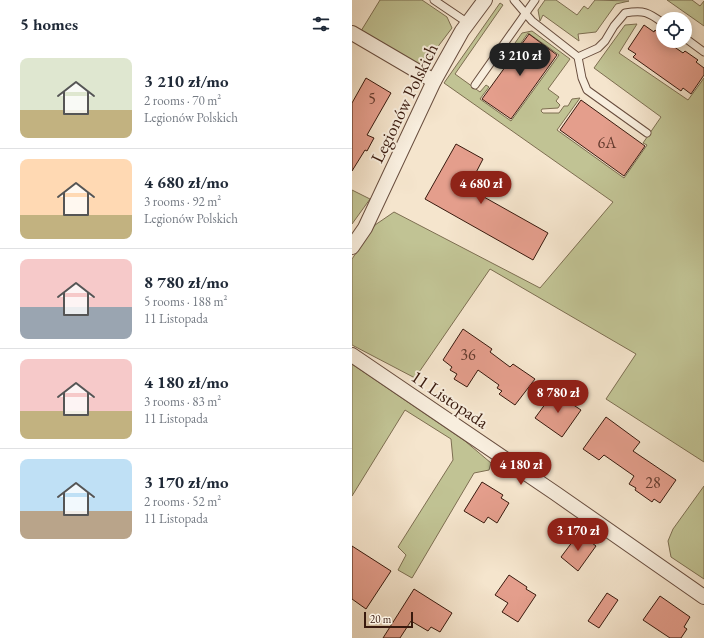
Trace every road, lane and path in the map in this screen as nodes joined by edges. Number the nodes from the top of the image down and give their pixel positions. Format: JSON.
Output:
{"nodes":[{"id":1,"x":434,"y":0,"type":"edge"},
{"id":2,"x":485,"y":0,"type":"edge"},
{"id":3,"x":514,"y":0,"type":"edge"},
{"id":4,"x":535,"y":0,"type":"edge"},
{"id":5,"x":526,"y":14,"type":"junction"},
{"id":6,"x":656,"y":18,"type":"edge"},
{"id":7,"x":468,"y":23,"type":"junction"},
{"id":8,"x":352,"y":33,"type":"edge"},
{"id":9,"x":692,"y":43,"type":"edge"},
{"id":10,"x":704,"y":52,"type":"edge"},
{"id":11,"x":578,"y":57,"type":"junction"},
{"id":12,"x":434,"y":81,"type":"junction"},
{"id":13,"x":475,"y":85,"type":"dead end"},
{"id":14,"x":647,"y":133,"type":"dead end"},
{"id":15,"x":352,"y":247,"type":"edge"},
{"id":16,"x":352,"y":355,"type":"edge"},
{"id":17,"x":704,"y":597,"type":"edge"}],
"edges":[{"from":1,"to":7,"type":"lane"},
{"from":2,"to":7,"type":"street","name":"Legionów Polskich"},
{"from":3,"to":5,"type":"lane"},
{"from":4,"to":5,"type":"lane"},
{"from":5,"to":11,"type":"lane"},
{"from":5,"to":13,"type":"lane"},
{"from":6,"to":11,"type":"lane"},
{"from":7,"to":12,"type":"street","name":"Legionów Polskich"},
{"from":8,"to":12,"type":"street"},
{"from":9,"to":10,"type":"lane"},
{"from":11,"to":14,"type":"lane"},
{"from":12,"to":15,"type":"street","name":"Legionów Polskich"},
{"from":16,"to":17,"type":"street","name":"11 Listopada"}]}
